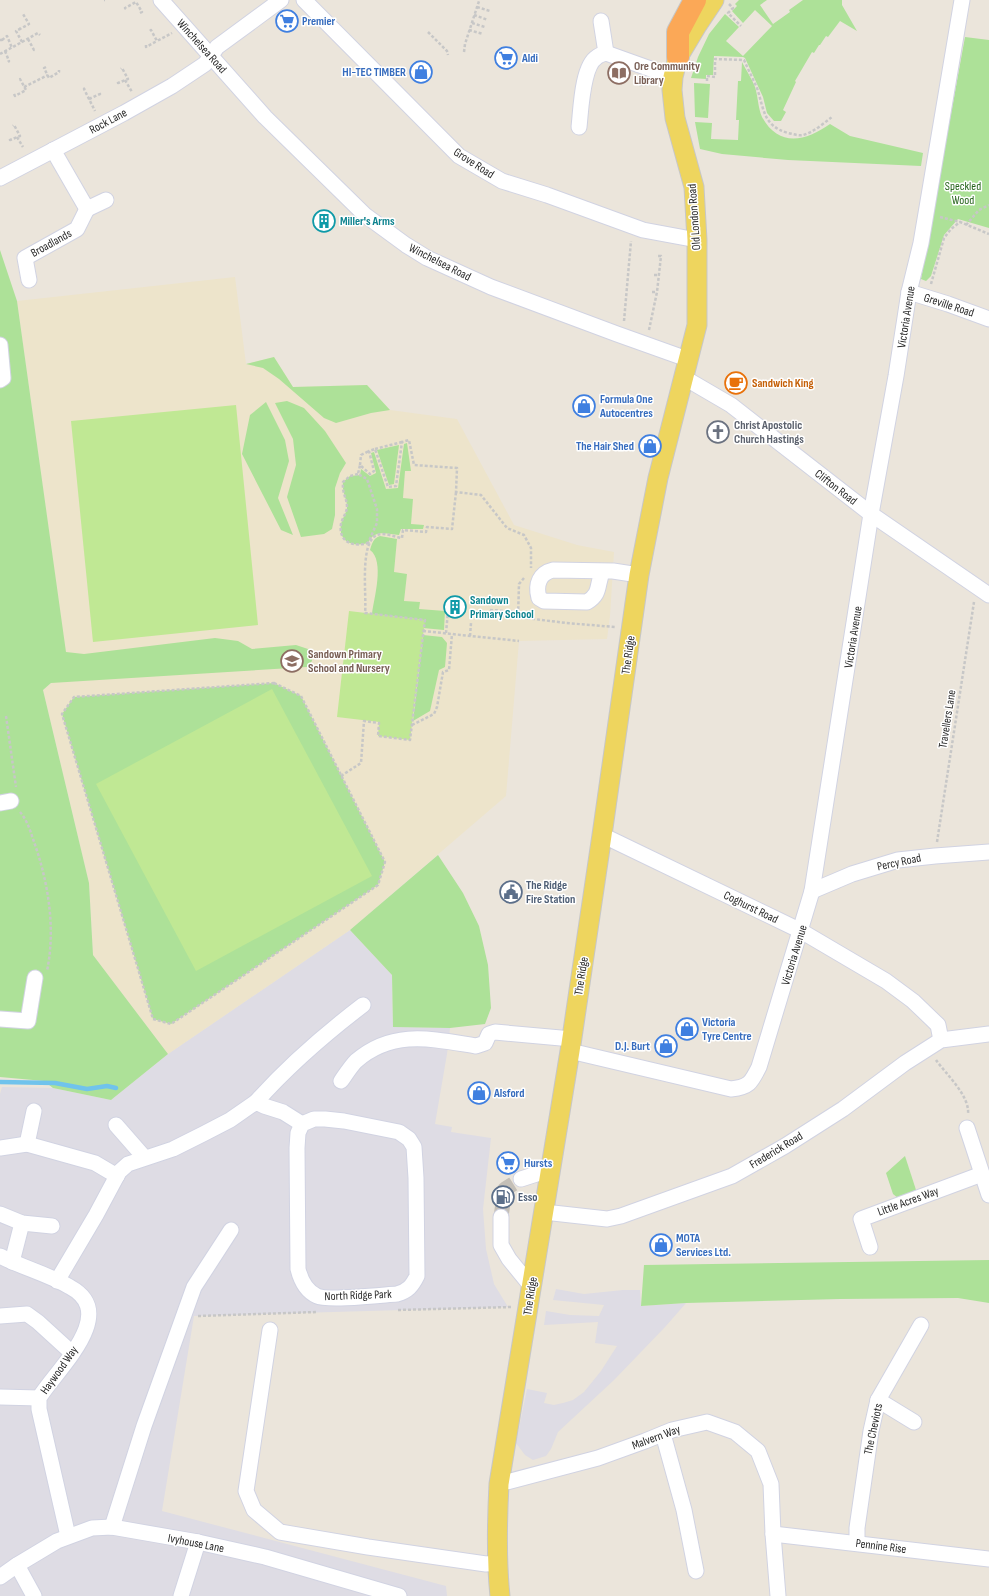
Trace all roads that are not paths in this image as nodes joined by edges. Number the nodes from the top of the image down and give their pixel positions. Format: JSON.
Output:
{"nodes":[{"id":1,"x":161,"y":0,"type":"edge"},
{"id":2,"x":281,"y":0,"type":"edge"},
{"id":3,"x":304,"y":0,"type":"edge"},
{"id":4,"x":695,"y":0,"type":"edge"},
{"id":5,"x":714,"y":0,"type":"edge"},
{"id":6,"x":962,"y":0,"type":"edge"},
{"id":7,"x":601,"y":21,"type":"dead end"},
{"id":8,"x":606,"y":53,"type":"junction"},
{"id":9,"x":210,"y":56,"type":"junction"},
{"id":10,"x":678,"y":57,"type":"junction"},
{"id":11,"x":673,"y":77,"type":"junction"},
{"id":12,"x":579,"y":127,"type":"dead end"},
{"id":13,"x":53,"y":150,"type":"junction"},
{"id":14,"x":0,"y":178,"type":"edge"},
{"id":15,"x":106,"y":200,"type":"dead end"},
{"id":16,"x":87,"y":209,"type":"junction"},
{"id":17,"x":696,"y":240,"type":"junction"},
{"id":18,"x":29,"y":280,"type":"dead end"},
{"id":19,"x":909,"y":292,"type":"junction"},
{"id":20,"x":989,"y":319,"type":"edge"},
{"id":21,"x":0,"y":345,"type":"edge"},
{"id":22,"x":687,"y":358,"type":"junction"},
{"id":23,"x":683,"y":377,"type":"junction"},
{"id":24,"x":0,"y":380,"type":"edge"},
{"id":25,"x":871,"y":514,"type":"junction"},
{"id":26,"x":603,"y":571,"type":"dead end"},
{"id":27,"x":639,"y":575,"type":"junction"},
{"id":28,"x":989,"y":595,"type":"edge"},
{"id":29,"x":602,"y":835,"type":"junction"},
{"id":30,"x":989,"y":852,"type":"edge"},
{"id":31,"x":812,"y":891,"type":"junction"},
{"id":32,"x":801,"y":931,"type":"junction"},
{"id":33,"x":35,"y":978,"type":"road end"},
{"id":34,"x":363,"y":1005,"type":"dead end"},
{"id":35,"x":0,"y":1019,"type":"edge"},
{"id":36,"x":989,"y":1034,"type":"edge"},
{"id":37,"x":941,"y":1040,"type":"junction"},
{"id":38,"x":571,"y":1045,"type":"junction"},
{"id":39,"x":341,"y":1081,"type":"dead end"},
{"id":40,"x":256,"y":1102,"type":"junction"},
{"id":41,"x":34,"y":1111,"type":"dead end"},
{"id":42,"x":302,"y":1124,"type":"junction"},
{"id":43,"x":116,"y":1125,"type":"dead end"},
{"id":44,"x":967,"y":1128,"type":"road end"},
{"id":45,"x":27,"y":1144,"type":"junction"},
{"id":46,"x":0,"y":1148,"type":"edge"},
{"id":47,"x":144,"y":1157,"type":"junction"},
{"id":48,"x":552,"y":1169,"type":"junction"},
{"id":49,"x":982,"y":1174,"type":"junction"},
{"id":50,"x":117,"y":1176,"type":"junction"},
{"id":51,"x":521,"y":1179,"type":"tunnel mouth"},
{"id":52,"x":989,"y":1195,"type":"edge"},
{"id":53,"x":544,"y":1212,"type":"junction"},
{"id":54,"x":0,"y":1214,"type":"edge"},
{"id":55,"x":501,"y":1217,"type":"tunnel mouth"},
{"id":56,"x":22,"y":1223,"type":"junction"},
{"id":57,"x":52,"y":1226,"type":"dead end"},
{"id":58,"x":230,"y":1230,"type":"dead end"},
{"id":59,"x":870,"y":1247,"type":"dead end"},
{"id":60,"x":6,"y":1259,"type":"edge"},
{"id":61,"x":57,"y":1281,"type":"junction"},
{"id":62,"x":531,"y":1286,"type":"junction"},
{"id":63,"x":0,"y":1316,"type":"edge"},
{"id":64,"x":921,"y":1325,"type":"dead end"},
{"id":65,"x":270,"y":1330,"type":"dead end"},
{"id":66,"x":72,"y":1353,"type":"junction"},
{"id":67,"x":0,"y":1397,"type":"edge"},
{"id":68,"x":39,"y":1398,"type":"junction"},
{"id":69,"x":878,"y":1400,"type":"junction"},
{"id":70,"x":914,"y":1422,"type":"dead end"},
{"id":71,"x":663,"y":1434,"type":"junction"},
{"id":72,"x":499,"y":1484,"type":"junction"},
{"id":73,"x":112,"y":1527,"type":"junction"},
{"id":74,"x":773,"y":1534,"type":"junction"},
{"id":75,"x":68,"y":1536,"type":"junction"},
{"id":76,"x":198,"y":1542,"type":"junction"},
{"id":77,"x":857,"y":1543,"type":"junction"},
{"id":78,"x":989,"y":1559,"type":"edge"},
{"id":79,"x":496,"y":1563,"type":"junction"},
{"id":80,"x":17,"y":1565,"type":"junction"},
{"id":81,"x":696,"y":1571,"type":"dead end"},
{"id":82,"x":0,"y":1577,"type":"edge"},
{"id":83,"x":369,"y":1592,"type":"edge"},
{"id":84,"x":34,"y":1596,"type":"edge"},
{"id":85,"x":181,"y":1596,"type":"edge"},
{"id":86,"x":399,"y":1596,"type":"edge"},
{"id":87,"x":500,"y":1596,"type":"edge"},
{"id":88,"x":778,"y":1596,"type":"edge"}],
"edges":[{"from":1,"to":9,"type":"street","name":"Winchelsea Road"},
{"from":2,"to":9,"type":"street","name":"Rock Lane"},
{"from":3,"to":17,"type":"street","name":"Grove Road"},
{"from":4,"to":10,"type":"highway"},
{"from":5,"to":10,"type":"main road","name":"Old London Road"},
{"from":6,"to":19,"type":"street","name":"Victoria Avenue"},
{"from":7,"to":8,"type":"street"},
{"from":8,"to":11,"type":"street"},
{"from":8,"to":12,"type":"street"},
{"from":9,"to":13,"type":"street","name":"Rock Lane"},
{"from":9,"to":22,"type":"street","name":"Winchelsea Road"},
{"from":10,"to":11,"type":"main road","name":"Old London Road"},
{"from":11,"to":17,"type":"main road","name":"Old London Road"},
{"from":13,"to":14,"type":"street","name":"Rock Lane"},
{"from":13,"to":16,"type":"street"},
{"from":15,"to":16,"type":"street"},
{"from":16,"to":18,"type":"street","name":"Broadlands"},
{"from":17,"to":22,"type":"main road","name":"Old London Road"},
{"from":19,"to":20,"type":"street","name":"Greville Road"},
{"from":19,"to":25,"type":"street","name":"Victoria Avenue"},
{"from":21,"to":24,"type":"street"},
{"from":22,"to":23,"type":"main road","name":"The Ridge"},
{"from":23,"to":25,"type":"street","name":"Clifton Road"},
{"from":23,"to":27,"type":"main road","name":"The Ridge"},
{"from":25,"to":28,"type":"street","name":"Clifton Road"},
{"from":25,"to":31,"type":"street","name":"Victoria Avenue"},
{"from":26,"to":27,"type":"street"},
{"from":27,"to":29,"type":"main road","name":"The Ridge"},
{"from":29,"to":32,"type":"street","name":"Coghurst Road"},
{"from":29,"to":38,"type":"main road","name":"The Ridge"},
{"from":30,"to":31,"type":"street","name":"Percy Road"},
{"from":31,"to":32,"type":"street","name":"Victoria Avenue"},
{"from":32,"to":37,"type":"street","name":"Coghurst Road"},
{"from":32,"to":38,"type":"street","name":"Victoria Avenue"},
{"from":33,"to":35,"type":"street"},
{"from":34,"to":40,"type":"street"},
{"from":36,"to":37,"type":"street","name":"Frederick Road"},
{"from":37,"to":53,"type":"street","name":"Frederick Road"},
{"from":38,"to":39,"type":"street","name":"Victoria Avenue"},
{"from":38,"to":48,"type":"main road","name":"The Ridge"},
{"from":40,"to":42,"type":"street"},
{"from":40,"to":47,"type":"street"},
{"from":41,"to":45,"type":"street"},
{"from":42,"to":42,"type":"street","name":"North Ridge Park"},
{"from":43,"to":47,"type":"street"},
{"from":44,"to":49,"type":"street"},
{"from":45,"to":46,"type":"street"},
{"from":45,"to":50,"type":"street"},
{"from":47,"to":50,"type":"street"},
{"from":48,"to":51,"type":"street"},
{"from":48,"to":53,"type":"main road","name":"The Ridge"},
{"from":49,"to":52,"type":"street"},
{"from":49,"to":59,"type":"street","name":"Little Acres Way"},
{"from":50,"to":61,"type":"street"},
{"from":53,"to":62,"type":"main road","name":"The Ridge"},
{"from":54,"to":56,"type":"street"},
{"from":55,"to":62,"type":"street"},
{"from":56,"to":57,"type":"street"},
{"from":56,"to":60,"type":"street"},
{"from":58,"to":73,"type":"street"},
{"from":60,"to":61,"type":"street","name":"Haywood Way"},
{"from":61,"to":66,"type":"street","name":"Haywood Way"},
{"from":62,"to":72,"type":"main road","name":"The Ridge"},
{"from":63,"to":66,"type":"street"},
{"from":64,"to":69,"type":"street","name":"The Cheviots"},
{"from":65,"to":79,"type":"street"},
{"from":66,"to":68,"type":"street","name":"Haywood Way"},
{"from":67,"to":68,"type":"street"},
{"from":68,"to":75,"type":"street","name":"Haywood Way"},
{"from":69,"to":70,"type":"street"},
{"from":69,"to":77,"type":"street","name":"The Cheviots"},
{"from":71,"to":72,"type":"street","name":"Malvern Way"},
{"from":71,"to":74,"type":"street","name":"Malvern Way"},
{"from":71,"to":81,"type":"street"},
{"from":72,"to":79,"type":"main road","name":"The Ridge"},
{"from":73,"to":75,"type":"street","name":"Ivyhouse Lane"},
{"from":73,"to":76,"type":"street","name":"Ivyhouse Lane"},
{"from":74,"to":77,"type":"street","name":"Pennine Rise"},
{"from":74,"to":88,"type":"street","name":"Malvern Way"},
{"from":75,"to":80,"type":"street","name":"Ivyhouse Lane"},
{"from":76,"to":83,"type":"street","name":"Ivyhouse Lane"},
{"from":76,"to":85,"type":"street"},
{"from":77,"to":78,"type":"street","name":"Pennine Rise"},
{"from":79,"to":87,"type":"main road","name":"The Ridge"},
{"from":80,"to":82,"type":"street","name":"Ivyhouse Lane"},
{"from":80,"to":84,"type":"street"},
{"from":83,"to":86,"type":"street","name":"Ivyhouse Lane"}]}
